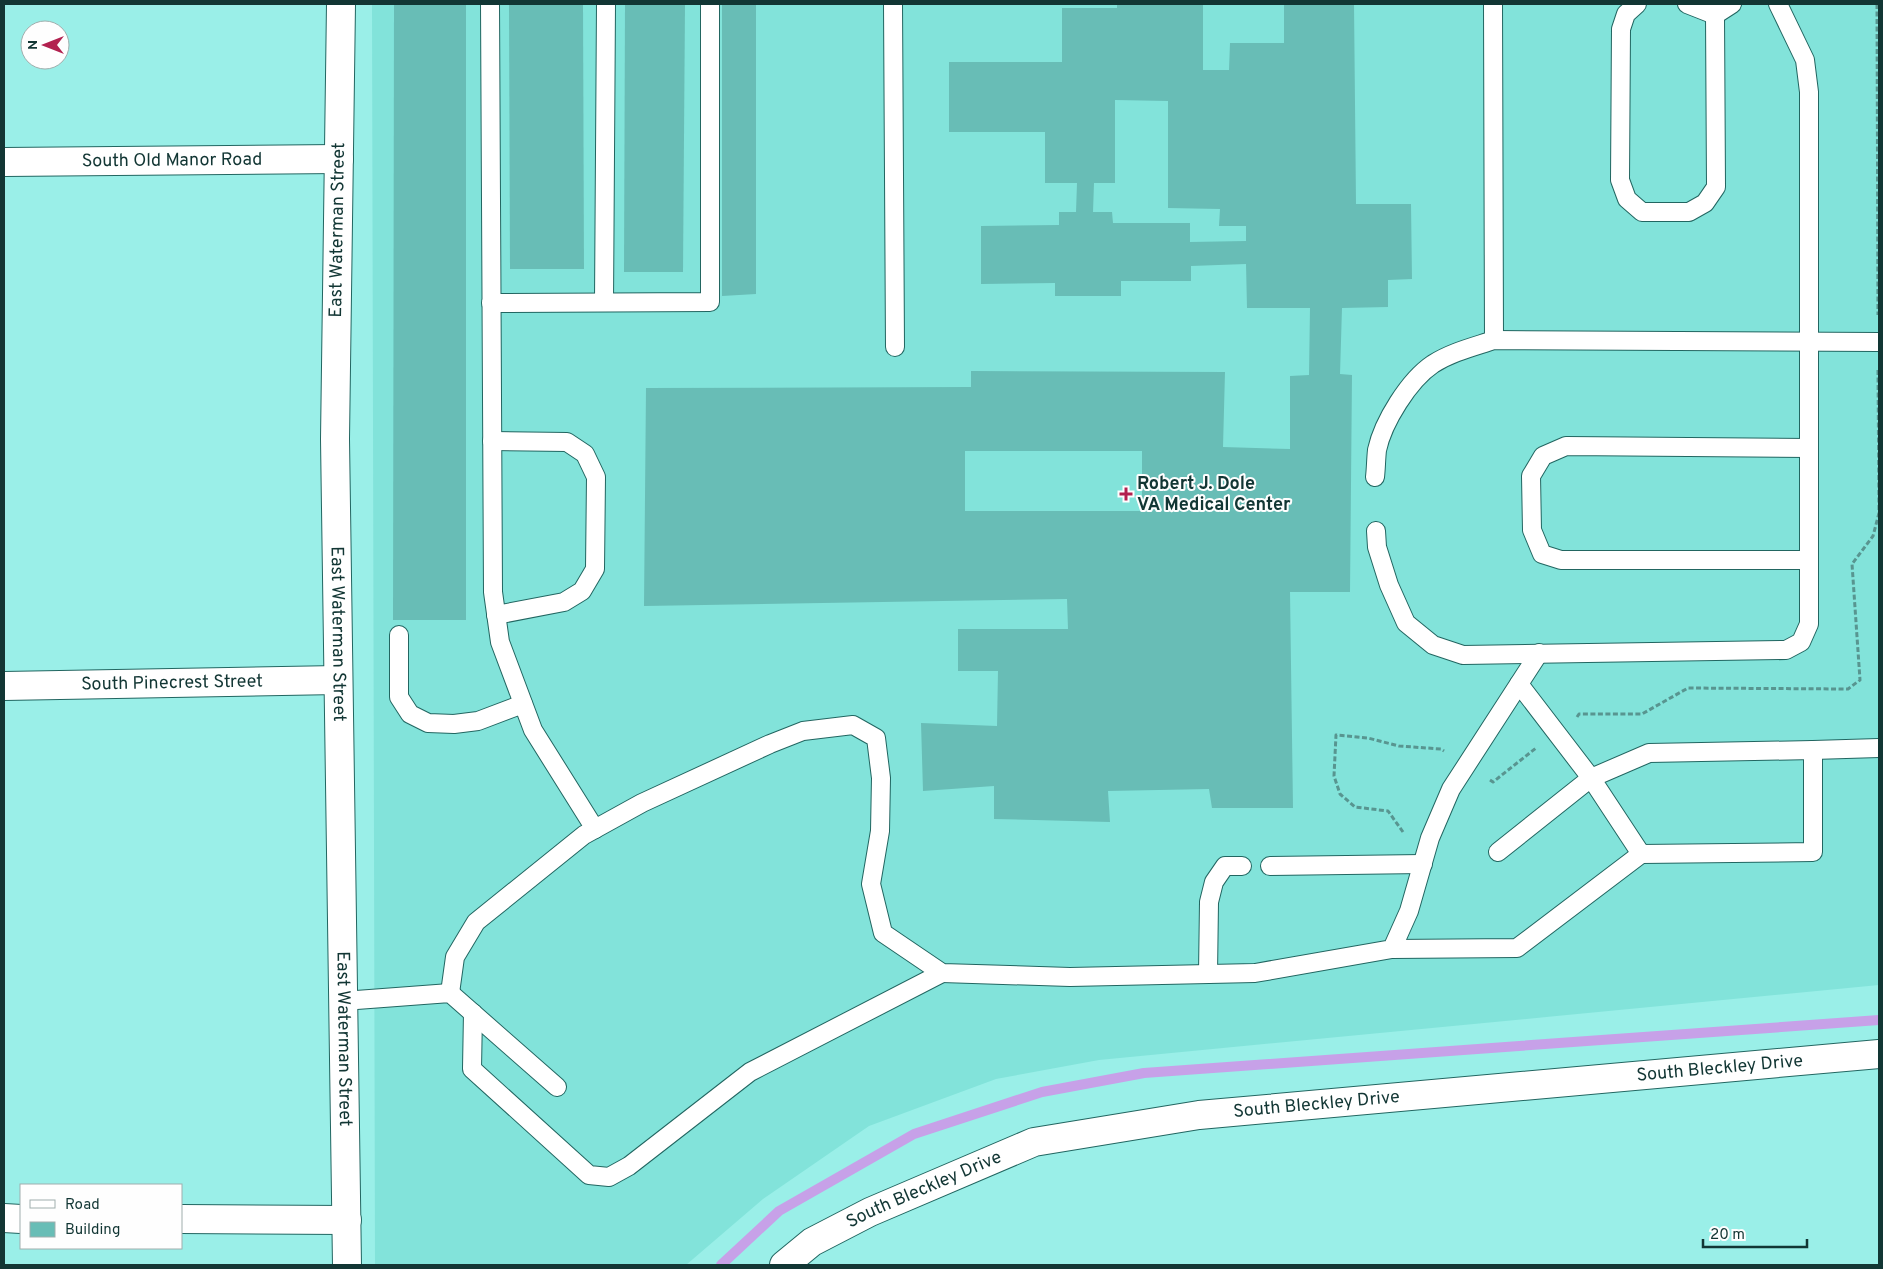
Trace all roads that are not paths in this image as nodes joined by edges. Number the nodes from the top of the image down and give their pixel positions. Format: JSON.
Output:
{"nodes":[{"id":1,"x":341,"y":4,"type":"edge"},
{"id":2,"x":490,"y":4,"type":"edge"},
{"id":3,"x":606,"y":4,"type":"edge"},
{"id":4,"x":710,"y":4,"type":"edge"},
{"id":5,"x":892,"y":4,"type":"edge"},
{"id":6,"x":1493,"y":4,"type":"edge"},
{"id":7,"x":1637,"y":4,"type":"edge"},
{"id":8,"x":1687,"y":4,"type":"edge"},
{"id":9,"x":1732,"y":4,"type":"edge"},
{"id":10,"x":1778,"y":4,"type":"edge"},
{"id":11,"x":1715,"y":15,"type":"junction"},
{"id":12,"x":339,"y":159,"type":"junction"},
{"id":13,"x":4,"y":162,"type":"edge"},
{"id":14,"x":604,"y":302,"type":"junction"},
{"id":15,"x":491,"y":303,"type":"junction"},
{"id":16,"x":1494,"y":340,"type":"junction"},
{"id":17,"x":1809,"y":342,"type":"junction"},
{"id":18,"x":1879,"y":342,"type":"edge"},
{"id":19,"x":894,"y":347,"type":"dead end"},
{"id":20,"x":492,"y":441,"type":"junction"},
{"id":21,"x":1809,"y":448,"type":"junction"},
{"id":22,"x":1375,"y":478,"type":"dead end"},
{"id":23,"x":1376,"y":531,"type":"dead end"},
{"id":24,"x":1809,"y":560,"type":"junction"},
{"id":25,"x":496,"y":615,"type":"junction"},
{"id":26,"x":399,"y":635,"type":"dead end"},
{"id":27,"x":1539,"y":653,"type":"junction"},
{"id":28,"x":338,"y":680,"type":"junction"},
{"id":29,"x":1519,"y":684,"type":"junction"},
{"id":30,"x":4,"y":686,"type":"edge"},
{"id":31,"x":523,"y":704,"type":"junction"},
{"id":32,"x":1879,"y":748,"type":"edge"},
{"id":33,"x":1813,"y":750,"type":"junction"},
{"id":34,"x":1591,"y":778,"type":"junction"},
{"id":35,"x":595,"y":829,"type":"junction"},
{"id":36,"x":1498,"y":852,"type":"dead end"},
{"id":37,"x":1641,"y":854,"type":"junction"},
{"id":38,"x":1423,"y":864,"type":"junction"},
{"id":39,"x":1242,"y":866,"type":"dead end"},
{"id":40,"x":1270,"y":866,"type":"dead end"},
{"id":41,"x":1392,"y":949,"type":"junction"},
{"id":42,"x":942,"y":973,"type":"junction"},
{"id":43,"x":1208,"y":974,"type":"junction"},
{"id":44,"x":450,"y":993,"type":"junction"},
{"id":45,"x":343,"y":1001,"type":"junction"},
{"id":46,"x":473,"y":1013,"type":"junction"},
{"id":47,"x":1879,"y":1054,"type":"edge"},
{"id":48,"x":557,"y":1087,"type":"dead end"},
{"id":49,"x":4,"y":1218,"type":"edge"},
{"id":50,"x":20,"y":1218,"type":"edge"},
{"id":51,"x":182,"y":1219,"type":"edge"},
{"id":52,"x":347,"y":1220,"type":"junction"},
{"id":53,"x":347,"y":1265,"type":"edge"},
{"id":54,"x":784,"y":1265,"type":"edge"}],
"edges":[{"from":1,"to":12,"type":"street","name":"East Waterman Street"},
{"from":2,"to":15,"type":"lane"},
{"from":3,"to":14,"type":"lane"},
{"from":4,"to":14,"type":"lane"},
{"from":5,"to":19,"type":"lane"},
{"from":6,"to":16,"type":"lane"},
{"from":7,"to":11,"type":"lane"},
{"from":8,"to":11,"type":"lane"},
{"from":9,"to":11,"type":"lane"},
{"from":10,"to":17,"type":"lane"},
{"from":12,"to":13,"type":"street","name":"South Old Manor Road"},
{"from":12,"to":28,"type":"street","name":"East Waterman Street"},
{"from":14,"to":15,"type":"lane"},
{"from":15,"to":20,"type":"lane"},
{"from":16,"to":17,"type":"lane"},
{"from":16,"to":22,"type":"lane"},
{"from":17,"to":18,"type":"lane"},
{"from":17,"to":21,"type":"lane"},
{"from":20,"to":25,"type":"lane"},
{"from":20,"to":25,"type":"lane"},
{"from":21,"to":24,"type":"lane"},
{"from":21,"to":24,"type":"lane"},
{"from":23,"to":27,"type":"lane"},
{"from":24,"to":27,"type":"lane"},
{"from":25,"to":31,"type":"lane"},
{"from":26,"to":31,"type":"lane"},
{"from":27,"to":29,"type":"lane"},
{"from":28,"to":30,"type":"street","name":"South Pinecrest Street"},
{"from":28,"to":45,"type":"street","name":"East Waterman Street"},
{"from":29,"to":34,"type":"lane"},
{"from":29,"to":38,"type":"lane"},
{"from":31,"to":35,"type":"lane"},
{"from":32,"to":33,"type":"lane"},
{"from":33,"to":34,"type":"lane"},
{"from":33,"to":37,"type":"lane"},
{"from":34,"to":36,"type":"lane"},
{"from":34,"to":37,"type":"lane"},
{"from":35,"to":42,"type":"lane"},
{"from":35,"to":44,"type":"lane"},
{"from":37,"to":41,"type":"lane"},
{"from":38,"to":40,"type":"lane"},
{"from":38,"to":41,"type":"lane"},
{"from":39,"to":43,"type":"lane"},
{"from":41,"to":43,"type":"lane"},
{"from":42,"to":43,"type":"lane"},
{"from":42,"to":46,"type":"lane"},
{"from":44,"to":45,"type":"lane"},
{"from":44,"to":46,"type":"lane"},
{"from":45,"to":52,"type":"street","name":"East Waterman Street"},
{"from":46,"to":48,"type":"lane"},
{"from":47,"to":54,"type":"street","name":"South Bleckley Drive"},
{"from":49,"to":50,"type":"street"},
{"from":51,"to":52,"type":"street"},
{"from":52,"to":53,"type":"street","name":"East Waterman Street"}]}
